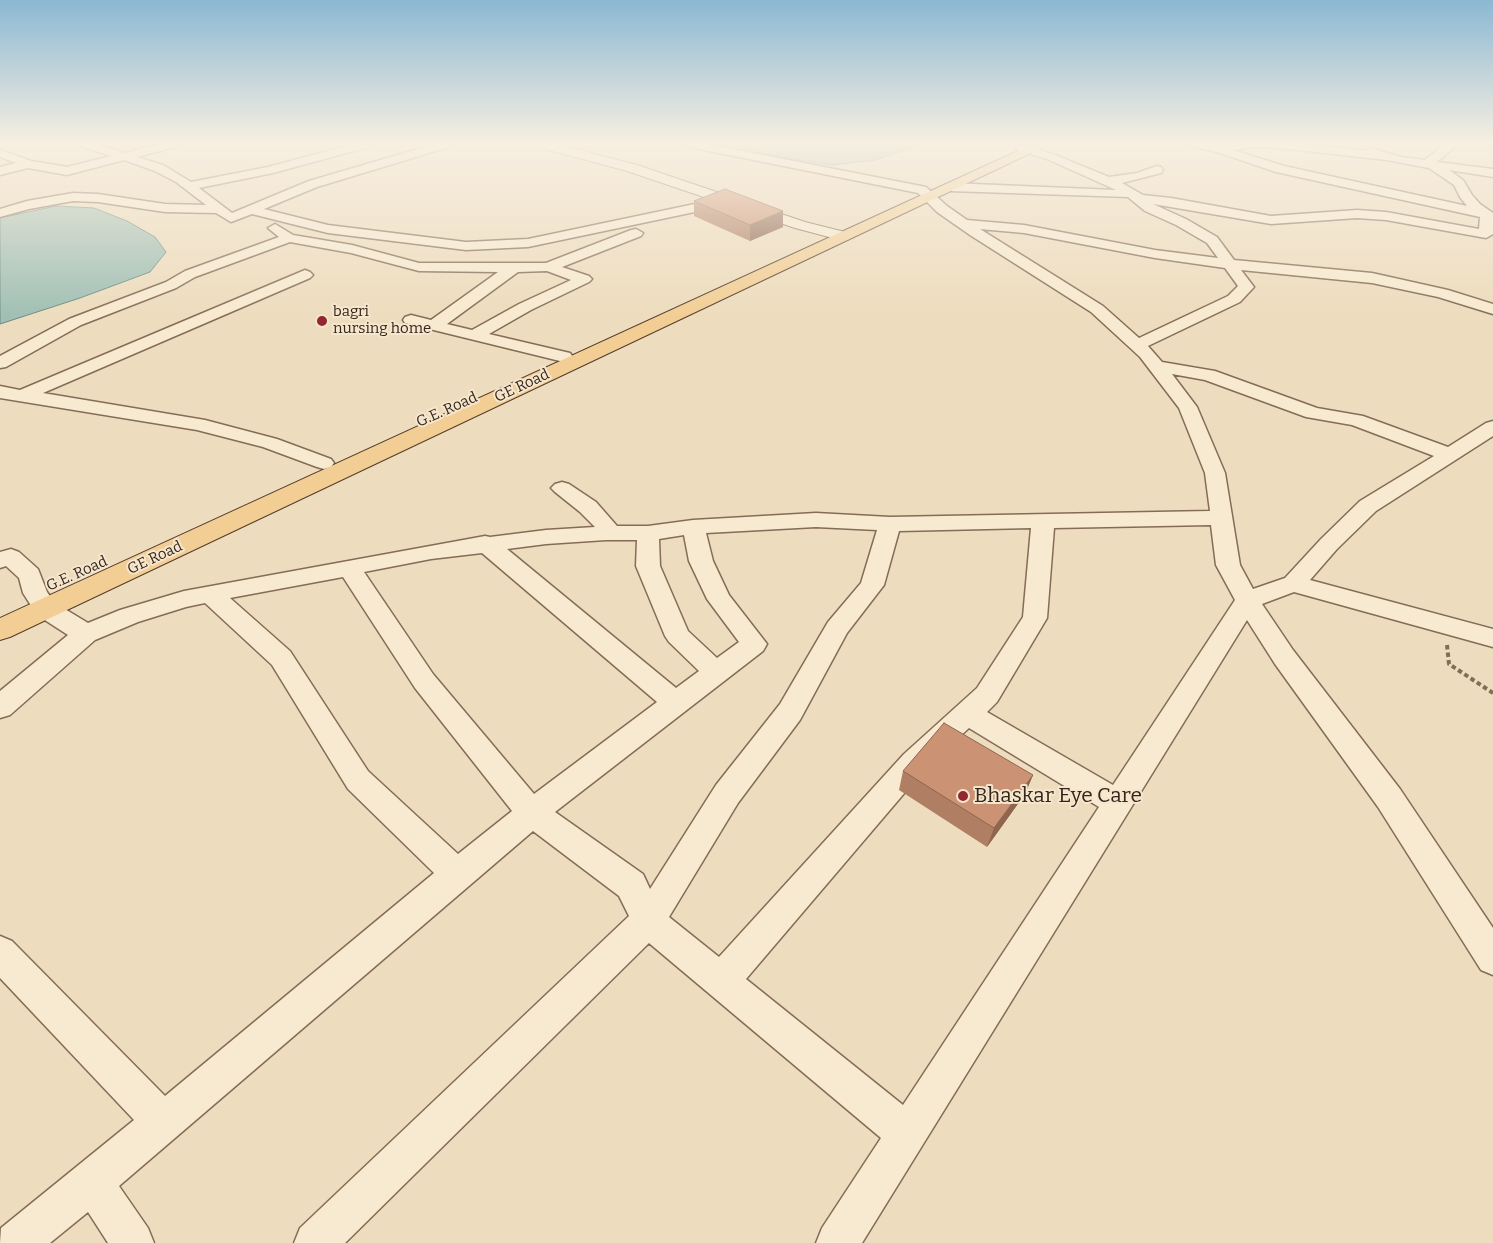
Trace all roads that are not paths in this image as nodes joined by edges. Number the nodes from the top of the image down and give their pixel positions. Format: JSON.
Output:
{"nodes":[{"id":1,"x":44,"y":202,"type":"edge"},
{"id":2,"x":125,"y":202,"type":"edge"},
{"id":3,"x":210,"y":202,"type":"edge"},
{"id":4,"x":270,"y":202,"type":"edge"},
{"id":5,"x":723,"y":202,"type":"edge"},
{"id":6,"x":731,"y":202,"type":"edge"},
{"id":7,"x":756,"y":202,"type":"edge"},
{"id":8,"x":909,"y":202,"type":"edge"},
{"id":9,"x":939,"y":202,"type":"edge"},
{"id":10,"x":1143,"y":202,"type":"edge"},
{"id":11,"x":1171,"y":202,"type":"edge"},
{"id":12,"x":1429,"y":202,"type":"edge"},
{"id":13,"x":1470,"y":202,"type":"edge"},
{"id":14,"x":709,"y":205,"type":"junction"},
{"id":15,"x":218,"y":208,"type":"junction"},
{"id":16,"x":251,"y":210,"type":"junction"},
{"id":17,"x":0,"y":213,"type":"edge"},
{"id":18,"x":1490,"y":215,"type":"edge"},
{"id":19,"x":962,"y":223,"type":"junction"},
{"id":20,"x":837,"y":234,"type":"junction"},
{"id":21,"x":1490,"y":235,"type":"edge"},
{"id":22,"x":289,"y":238,"type":"junction"},
{"id":23,"x":1230,"y":264,"type":"junction"},
{"id":24,"x":515,"y":267,"type":"junction"},
{"id":25,"x":548,"y":267,"type":"junction"},
{"id":26,"x":305,"y":275,"type":"dead end"},
{"id":27,"x":1493,"y":309,"type":"edge"},
{"id":28,"x":412,"y":320,"type":"dead end"},
{"id":29,"x":436,"y":324,"type":"junction"},
{"id":30,"x":475,"y":335,"type":"junction"},
{"id":31,"x":1137,"y":345,"type":"junction"},
{"id":32,"x":564,"y":356,"type":"junction"},
{"id":33,"x":0,"y":362,"type":"edge"},
{"id":34,"x":1157,"y":366,"type":"junction"},
{"id":35,"x":0,"y":392,"type":"edge"},
{"id":36,"x":21,"y":396,"type":"junction"},
{"id":37,"x":1490,"y":430,"type":"edge"},
{"id":38,"x":1451,"y":455,"type":"junction"},
{"id":39,"x":324,"y":463,"type":"junction"},
{"id":40,"x":562,"y":488,"type":"dead end"},
{"id":41,"x":1222,"y":518,"type":"junction"},
{"id":42,"x":1043,"y":523,"type":"junction"},
{"id":43,"x":890,"y":524,"type":"junction"},
{"id":44,"x":694,"y":527,"type":"junction"},
{"id":45,"x":606,"y":533,"type":"junction"},
{"id":46,"x":648,"y":533,"type":"junction"},
{"id":47,"x":485,"y":543,"type":"junction"},
{"id":48,"x":0,"y":560,"type":"edge"},
{"id":49,"x":349,"y":568,"type":"junction"},
{"id":50,"x":1293,"y":584,"type":"junction"},
{"id":51,"x":210,"y":594,"type":"junction"},
{"id":52,"x":1247,"y":600,"type":"junction"},
{"id":53,"x":33,"y":601,"type":"junction"},
{"id":54,"x":0,"y":630,"type":"edge"},
{"id":55,"x":86,"y":634,"type":"junction"},
{"id":56,"x":1493,"y":638,"type":"edge"},
{"id":57,"x":716,"y":672,"type":"junction"},
{"id":58,"x":676,"y":703,"type":"junction"},
{"id":59,"x":0,"y":708,"type":"edge"},
{"id":60,"x":966,"y":714,"type":"junction"},
{"id":61,"x":1118,"y":803,"type":"junction"},
{"id":62,"x":532,"y":813,"type":"junction"},
{"id":63,"x":457,"y":874,"type":"junction"},
{"id":64,"x":648,"y":921,"type":"junction"},
{"id":65,"x":0,"y":953,"type":"edge"},
{"id":66,"x":1493,"y":958,"type":"edge"},
{"id":67,"x":721,"y":981,"type":"junction"},
{"id":68,"x":163,"y":1122,"type":"junction"},
{"id":69,"x":907,"y":1134,"type":"junction"},
{"id":70,"x":92,"y":1182,"type":"junction"},
{"id":71,"x":16,"y":1243,"type":"edge"},
{"id":72,"x":133,"y":1243,"type":"edge"},
{"id":73,"x":315,"y":1243,"type":"edge"},
{"id":74,"x":837,"y":1243,"type":"edge"}],
"edges":[{"from":1,"to":17,"type":"street"},
{"from":2,"to":15,"type":"street"},
{"from":3,"to":15,"type":"street"},
{"from":4,"to":16,"type":"street"},
{"from":5,"to":14,"type":"street"},
{"from":6,"to":20,"type":"street"},
{"from":7,"to":20,"type":"street"},
{"from":8,"to":20,"type":"main road","name":"GE Road"},
{"from":9,"to":19,"type":"street"},
{"from":10,"to":23,"type":"street"},
{"from":11,"to":21,"type":"street"},
{"from":12,"to":18,"type":"street"},
{"from":13,"to":18,"type":"street"},
{"from":14,"to":16,"type":"street"},
{"from":14,"to":25,"type":"street"},
{"from":15,"to":16,"type":"street"},
{"from":16,"to":22,"type":"street"},
{"from":18,"to":21,"type":"street"},
{"from":19,"to":23,"type":"street"},
{"from":19,"to":31,"type":"street"},
{"from":20,"to":32,"type":"main road","name":"G.E. Road"},
{"from":20,"to":53,"type":"main road","name":"GE Road"},
{"from":22,"to":24,"type":"street"},
{"from":22,"to":33,"type":"street"},
{"from":23,"to":27,"type":"street"},
{"from":23,"to":31,"type":"street"},
{"from":24,"to":25,"type":"street"},
{"from":24,"to":29,"type":"street"},
{"from":25,"to":30,"type":"street"},
{"from":26,"to":36,"type":"street"},
{"from":28,"to":29,"type":"street"},
{"from":29,"to":30,"type":"street"},
{"from":30,"to":32,"type":"street"},
{"from":31,"to":34,"type":"street"},
{"from":32,"to":39,"type":"main road","name":"G.E. Road"},
{"from":34,"to":38,"type":"street"},
{"from":34,"to":41,"type":"street"},
{"from":35,"to":36,"type":"street"},
{"from":36,"to":39,"type":"street"},
{"from":37,"to":38,"type":"street"},
{"from":38,"to":50,"type":"street"},
{"from":39,"to":53,"type":"main road","name":"G.E. Road"},
{"from":40,"to":45,"type":"street"},
{"from":41,"to":42,"type":"street"},
{"from":41,"to":52,"type":"street"},
{"from":42,"to":43,"type":"street"},
{"from":42,"to":60,"type":"street"},
{"from":43,"to":44,"type":"street"},
{"from":43,"to":64,"type":"street"},
{"from":44,"to":46,"type":"street"},
{"from":44,"to":57,"type":"street"},
{"from":45,"to":46,"type":"street"},
{"from":45,"to":47,"type":"street"},
{"from":46,"to":57,"type":"street"},
{"from":47,"to":49,"type":"street"},
{"from":47,"to":58,"type":"street"},
{"from":48,"to":53,"type":"street"},
{"from":49,"to":51,"type":"street"},
{"from":49,"to":62,"type":"street"},
{"from":50,"to":52,"type":"street"},
{"from":50,"to":56,"type":"street"},
{"from":51,"to":55,"type":"street"},
{"from":51,"to":63,"type":"street"},
{"from":52,"to":61,"type":"street"},
{"from":52,"to":66,"type":"street"},
{"from":53,"to":54,"type":"main road","name":"GE Road"},
{"from":53,"to":55,"type":"street"},
{"from":55,"to":59,"type":"street"},
{"from":57,"to":58,"type":"street"},
{"from":58,"to":62,"type":"street"},
{"from":60,"to":61,"type":"street"},
{"from":60,"to":67,"type":"street"},
{"from":61,"to":69,"type":"street"},
{"from":62,"to":63,"type":"street"},
{"from":62,"to":64,"type":"street"},
{"from":63,"to":68,"type":"street"},
{"from":64,"to":67,"type":"street"},
{"from":64,"to":73,"type":"street"},
{"from":65,"to":68,"type":"street"},
{"from":67,"to":69,"type":"street"},
{"from":68,"to":70,"type":"street"},
{"from":69,"to":74,"type":"street"},
{"from":70,"to":71,"type":"street"},
{"from":70,"to":72,"type":"street"}]}
